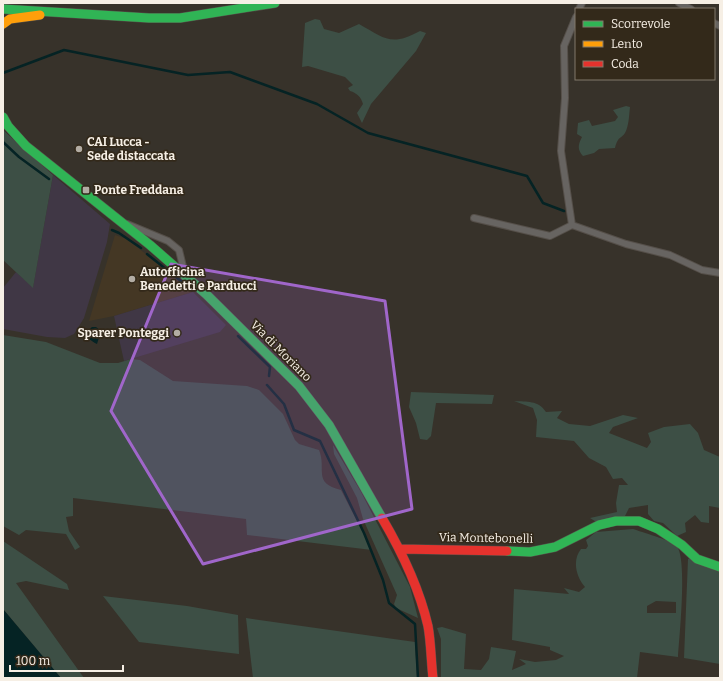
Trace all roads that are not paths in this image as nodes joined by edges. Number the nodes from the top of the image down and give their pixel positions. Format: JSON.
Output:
{"nodes":[{"id":1,"x":275,"y":3,"type":"edge"},
{"id":2,"x":679,"y":3,"type":"edge"},
{"id":3,"x":689,"y":8,"type":"edge"},
{"id":4,"x":3,"y":10,"type":"edge"},
{"id":5,"x":65,"y":12,"type":"junction"},
{"id":6,"x":575,"y":18,"type":"edge"},
{"id":7,"x":3,"y":24,"type":"edge"},
{"id":8,"x":3,"y":117,"type":"edge"},
{"id":9,"x":474,"y":218,"type":"dead end"},
{"id":10,"x":120,"y":221,"type":"junction"},
{"id":11,"x":572,"y":225,"type":"junction"},
{"id":12,"x":720,"y":273,"type":"edge"},
{"id":13,"x":185,"y":275,"type":"junction"},
{"id":14,"x":400,"y":549,"type":"junction"},
{"id":15,"x":720,"y":567,"type":"edge"},
{"id":16,"x":433,"y":678,"type":"edge"}],
"edges":[{"from":1,"to":5,"type":"main road"},
{"from":2,"to":3,"type":"street"},
{"from":4,"to":5,"type":"main road"},
{"from":5,"to":7,"type":"main road"},
{"from":6,"to":11,"type":"street"},
{"from":8,"to":10,"type":"main road","name":"Via di Moriano"},
{"from":9,"to":11,"type":"street"},
{"from":10,"to":13,"type":"main road","name":"Via di Moriano"},
{"from":10,"to":13,"type":"street"},
{"from":11,"to":12,"type":"street"},
{"from":13,"to":14,"type":"main road","name":"Via di Moriano"},
{"from":14,"to":15,"type":"main road","name":"Via Montebonelli"},
{"from":14,"to":16,"type":"main road","name":"Via di Moriano"}]}
